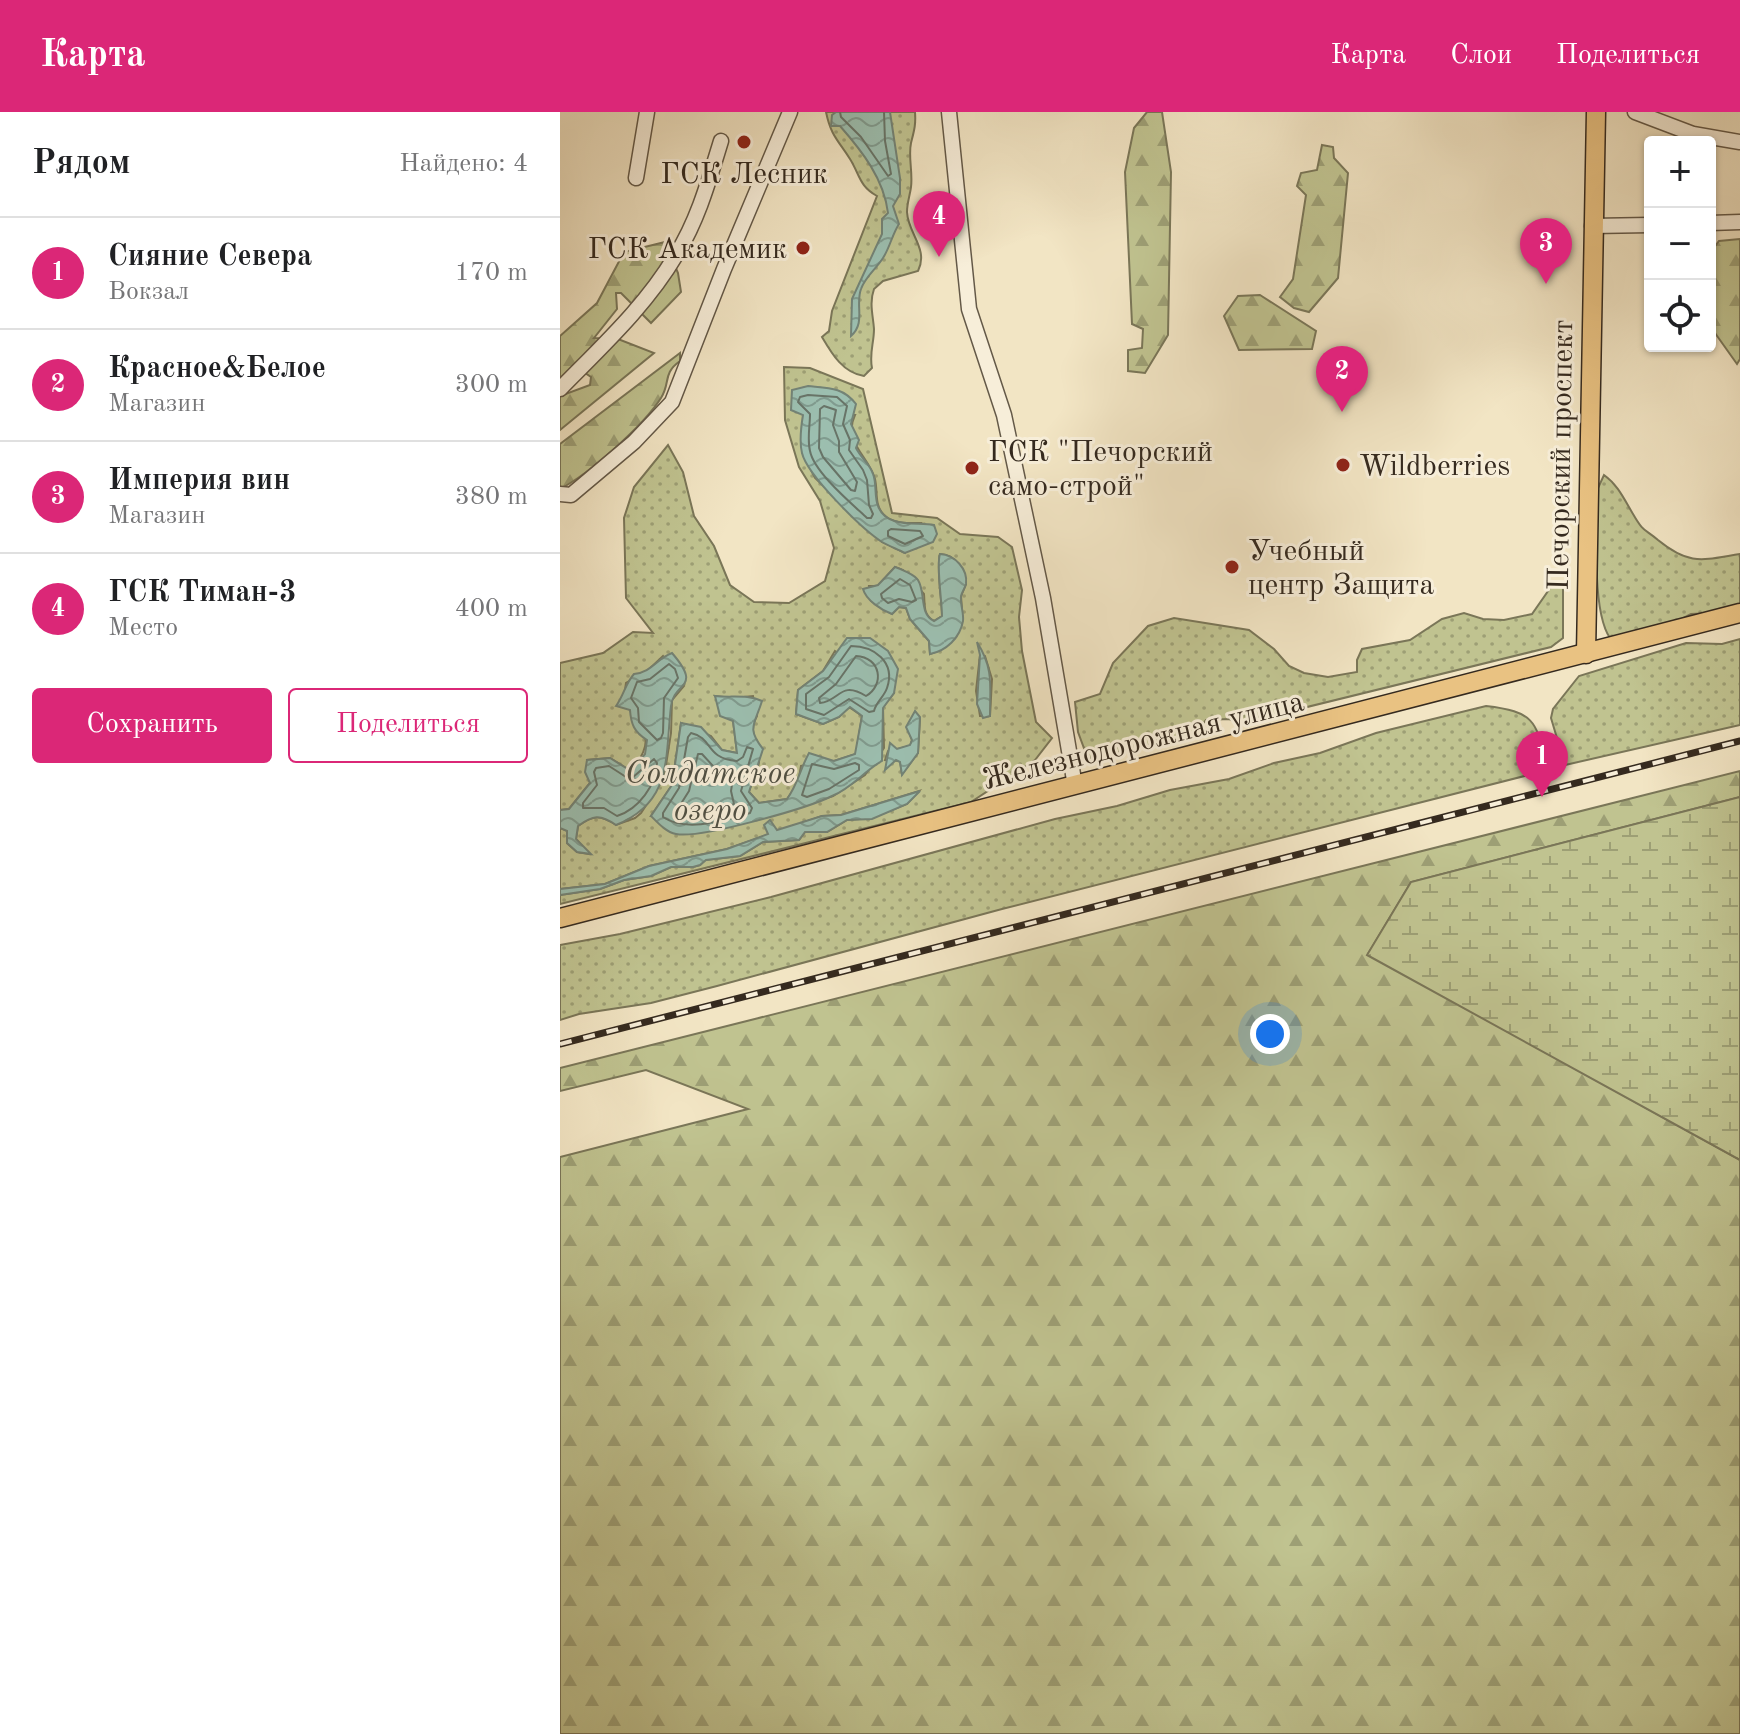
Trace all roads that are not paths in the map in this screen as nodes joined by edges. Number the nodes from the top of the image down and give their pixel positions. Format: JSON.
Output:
{"nodes":[{"id":1,"x":647,"y":112,"type":"edge"},
{"id":2,"x":790,"y":112,"type":"edge"},
{"id":3,"x":949,"y":112,"type":"edge"},
{"id":4,"x":1596,"y":112,"type":"edge"},
{"id":5,"x":1635,"y":112,"type":"edge"},
{"id":6,"x":721,"y":141,"type":"dead end"},
{"id":7,"x":1740,"y":142,"type":"edge"},
{"id":8,"x":636,"y":178,"type":"dead end"},
{"id":9,"x":1740,"y":222,"type":"edge"},
{"id":10,"x":1716,"y":223,"type":"edge"},
{"id":11,"x":1644,"y":225,"type":"edge"},
{"id":12,"x":1592,"y":226,"type":"junction"},
{"id":13,"x":560,"y":389,"type":"edge"},
{"id":14,"x":560,"y":494,"type":"edge"},
{"id":15,"x":1740,"y":613,"type":"edge"},
{"id":16,"x":1586,"y":654,"type":"junction"},
{"id":17,"x":1075,"y":786,"type":"junction"},
{"id":18,"x":560,"y":918,"type":"edge"}],
"edges":[{"from":1,"to":8,"type":"street"},
{"from":2,"to":14,"type":"street"},
{"from":3,"to":17,"type":"street"},
{"from":4,"to":12,"type":"main road","name":"Печорский проспект"},
{"from":5,"to":7,"type":"street"},
{"from":6,"to":13,"type":"street"},
{"from":9,"to":10,"type":"street"},
{"from":11,"to":12,"type":"street"},
{"from":12,"to":16,"type":"main road","name":"Печорский проспект"},
{"from":15,"to":16,"type":"main road","name":"Железнодорожная улица"},
{"from":16,"to":17,"type":"main road","name":"Железнодорожная улица"},
{"from":17,"to":18,"type":"main road","name":"Железнодорожная улица"}]}
